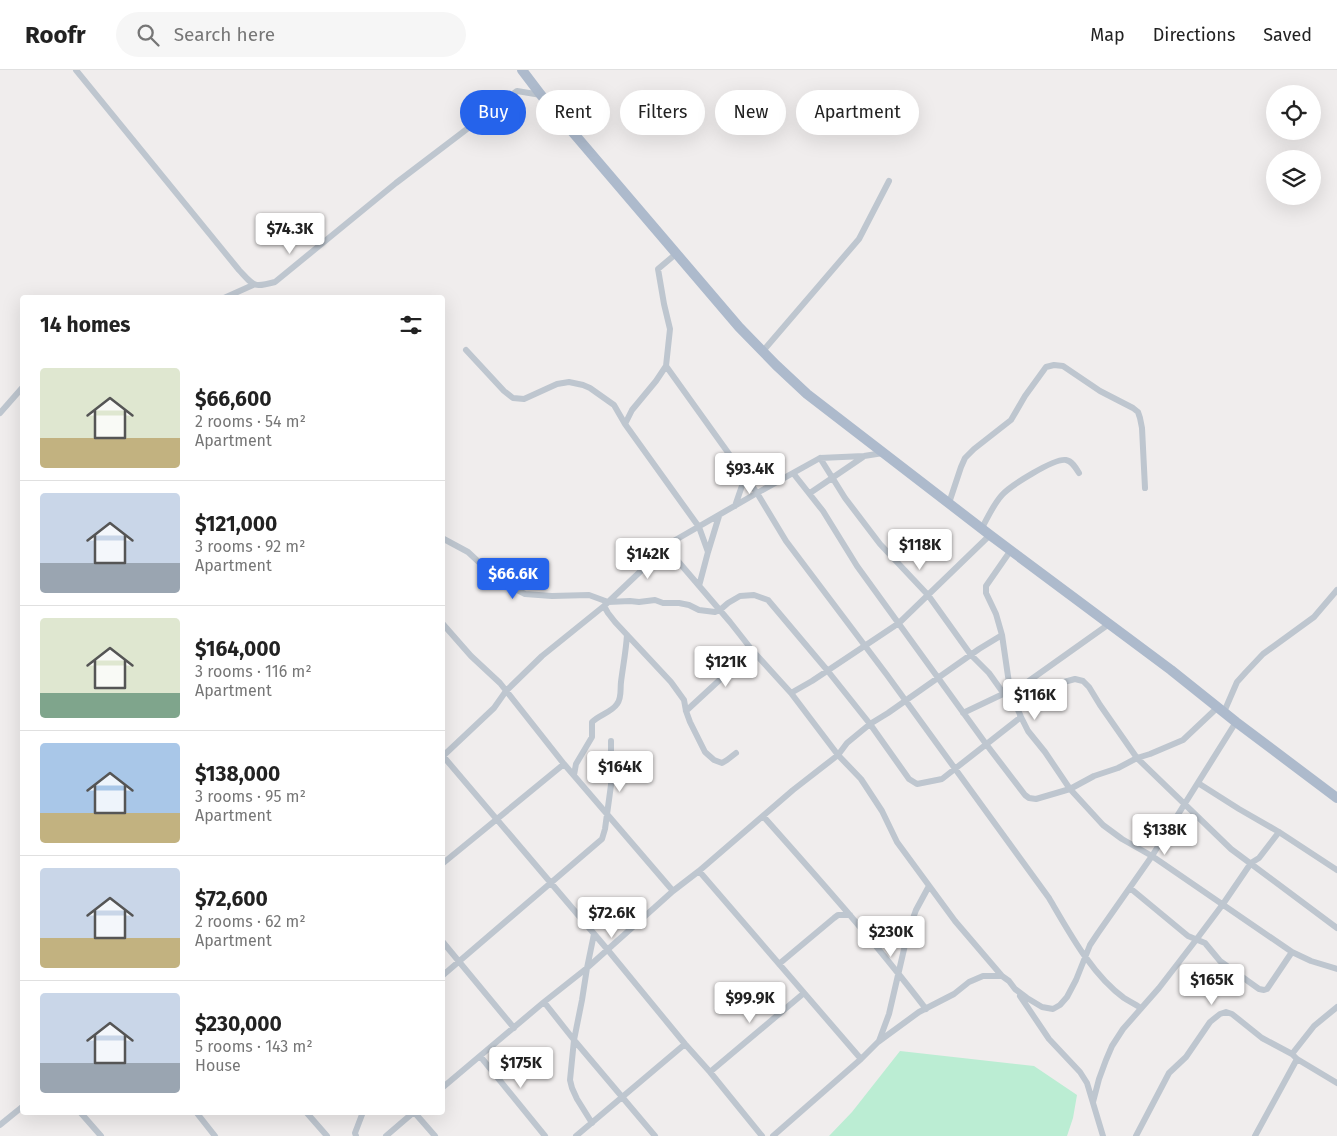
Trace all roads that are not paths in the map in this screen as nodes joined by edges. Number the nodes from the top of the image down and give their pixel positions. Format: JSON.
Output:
{"nodes":[{"id":1,"x":76,"y":70,"type":"edge"},
{"id":2,"x":522,"y":70,"type":"edge"},
{"id":3,"x":537,"y":90,"type":"edge"},
{"id":4,"x":536,"y":94,"type":"edge"},
{"id":5,"x":575,"y":135,"type":"edge"},
{"id":6,"x":888,"y":181,"type":"dead end"},
{"id":7,"x":676,"y":253,"type":"junction"},
{"id":8,"x":253,"y":285,"type":"junction"},
{"id":9,"x":231,"y":295,"type":"edge"},
{"id":10,"x":466,"y":350,"type":"dead end"},
{"id":11,"x":763,"y":352,"type":"junction"},
{"id":12,"x":666,"y":366,"type":"junction"},
{"id":13,"x":20,"y":390,"type":"edge"},
{"id":14,"x":0,"y":412,"type":"edge"},
{"id":15,"x":625,"y":424,"type":"junction"},
{"id":16,"x":884,"y":453,"type":"junction"},
{"id":17,"x":864,"y":456,"type":"junction"},
{"id":18,"x":820,"y":458,"type":"junction"},
{"id":19,"x":794,"y":473,"type":"junction"},
{"id":20,"x":1079,"y":473,"type":"dead end"},
{"id":21,"x":745,"y":477,"type":"junction"},
{"id":22,"x":831,"y":478,"type":"junction"},
{"id":23,"x":1145,"y":488,"type":"dead end"},
{"id":24,"x":757,"y":493,"type":"junction"},
{"id":25,"x":810,"y":493,"type":"junction"},
{"id":26,"x":949,"y":503,"type":"junction"},
{"id":27,"x":735,"y":506,"type":"junction"},
{"id":28,"x":719,"y":516,"type":"junction"},
{"id":29,"x":699,"y":527,"type":"junction"},
{"id":30,"x":986,"y":532,"type":"junction"},
{"id":31,"x":445,"y":540,"type":"edge"},
{"id":32,"x":665,"y":546,"type":"junction"},
{"id":33,"x":1011,"y":550,"type":"junction"},
{"id":34,"x":708,"y":552,"type":"junction"},
{"id":35,"x":699,"y":586,"type":"junction"},
{"id":36,"x":1337,"y":590,"type":"edge"},
{"id":37,"x":928,"y":595,"type":"junction"},
{"id":38,"x":606,"y":604,"type":"junction"},
{"id":39,"x":720,"y":610,"type":"junction"},
{"id":40,"x":899,"y":623,"type":"junction"},
{"id":41,"x":1109,"y":624,"type":"junction"},
{"id":42,"x":445,"y":626,"type":"edge"},
{"id":43,"x":627,"y":635,"type":"junction"},
{"id":44,"x":1002,"y":635,"type":"junction"},
{"id":45,"x":864,"y":646,"type":"junction"},
{"id":46,"x":752,"y":650,"type":"junction"},
{"id":47,"x":971,"y":655,"type":"junction"},
{"id":48,"x":827,"y":670,"type":"junction"},
{"id":49,"x":938,"y":678,"type":"junction"},
{"id":50,"x":506,"y":692,"type":"junction"},
{"id":51,"x":791,"y":693,"type":"junction"},
{"id":52,"x":1012,"y":693,"type":"junction"},
{"id":53,"x":1004,"y":694,"type":"junction"},
{"id":54,"x":905,"y":701,"type":"junction"},
{"id":55,"x":1221,"y":709,"type":"junction"},
{"id":56,"x":686,"y":711,"type":"junction"},
{"id":57,"x":964,"y":713,"type":"junction"},
{"id":58,"x":1021,"y":717,"type":"junction"},
{"id":59,"x":1236,"y":722,"type":"junction"},
{"id":60,"x":870,"y":724,"type":"junction"},
{"id":61,"x":611,"y":741,"type":"dead end"},
{"id":62,"x":986,"y":744,"type":"junction"},
{"id":63,"x":736,"y":752,"type":"dead end"},
{"id":64,"x":445,"y":754,"type":"edge"},
{"id":65,"x":838,"y":755,"type":"junction"},
{"id":66,"x":445,"y":758,"type":"edge"},
{"id":67,"x":1137,"y":758,"type":"junction"},
{"id":68,"x":564,"y":764,"type":"junction"},
{"id":69,"x":955,"y":769,"type":"junction"},
{"id":70,"x":574,"y":775,"type":"junction"},
{"id":71,"x":1198,"y":784,"type":"junction"},
{"id":72,"x":1070,"y":789,"type":"junction"},
{"id":73,"x":1335,"y":795,"type":"edge"},
{"id":74,"x":1185,"y":803,"type":"junction"},
{"id":75,"x":607,"y":813,"type":"junction"},
{"id":76,"x":763,"y":816,"type":"junction"},
{"id":77,"x":497,"y":819,"type":"junction"},
{"id":78,"x":1279,"y":832,"type":"junction"},
{"id":79,"x":1152,"y":856,"type":"junction"},
{"id":80,"x":445,"y":862,"type":"edge"},
{"id":81,"x":1251,"y":863,"type":"junction"},
{"id":82,"x":1337,"y":870,"type":"edge"},
{"id":83,"x":699,"y":871,"type":"junction"},
{"id":84,"x":550,"y":883,"type":"junction"},
{"id":85,"x":929,"y":886,"type":"junction"},
{"id":86,"x":1130,"y":888,"type":"junction"},
{"id":87,"x":673,"y":891,"type":"junction"},
{"id":88,"x":1223,"y":904,"type":"junction"},
{"id":89,"x":850,"y":915,"type":"junction"},
{"id":90,"x":1337,"y":928,"type":"edge"},
{"id":91,"x":594,"y":934,"type":"junction"},
{"id":92,"x":1196,"y":940,"type":"junction"},
{"id":93,"x":445,"y":944,"type":"edge"},
{"id":94,"x":607,"y":949,"type":"junction"},
{"id":95,"x":1292,"y":952,"type":"junction"},
{"id":96,"x":1085,"y":958,"type":"junction"},
{"id":97,"x":460,"y":961,"type":"junction"},
{"id":98,"x":779,"y":964,"type":"junction"},
{"id":99,"x":587,"y":968,"type":"junction"},
{"id":100,"x":1337,"y":969,"type":"edge"},
{"id":101,"x":899,"y":973,"type":"junction"},
{"id":102,"x":445,"y":974,"type":"edge"},
{"id":103,"x":1002,"y":976,"type":"junction"},
{"id":104,"x":1015,"y":989,"type":"junction"},
{"id":105,"x":804,"y":993,"type":"junction"},
{"id":106,"x":544,"y":1002,"type":"junction"},
{"id":107,"x":1337,"y":1007,"type":"edge"},
{"id":108,"x":1141,"y":1008,"type":"junction"},
{"id":109,"x":926,"y":1009,"type":"junction"},
{"id":110,"x":514,"y":1028,"type":"junction"},
{"id":111,"x":574,"y":1040,"type":"junction"},
{"id":112,"x":878,"y":1042,"type":"junction"},
{"id":113,"x":685,"y":1044,"type":"junction"},
{"id":114,"x":1292,"y":1054,"type":"junction"},
{"id":115,"x":480,"y":1056,"type":"junction"},
{"id":116,"x":861,"y":1059,"type":"junction"},
{"id":117,"x":1297,"y":1059,"type":"junction"},
{"id":118,"x":710,"y":1072,"type":"junction"},
{"id":119,"x":1337,"y":1083,"type":"edge"},
{"id":120,"x":445,"y":1085,"type":"edge"},
{"id":121,"x":622,"y":1097,"type":"junction"},
{"id":122,"x":1093,"y":1102,"type":"junction"},
{"id":123,"x":20,"y":1109,"type":"edge"},
{"id":124,"x":83,"y":1115,"type":"edge"},
{"id":125,"x":198,"y":1115,"type":"edge"},
{"id":126,"x":309,"y":1115,"type":"edge"},
{"id":127,"x":362,"y":1115,"type":"edge"},
{"id":128,"x":410,"y":1115,"type":"edge"},
{"id":129,"x":417,"y":1115,"type":"edge"},
{"id":130,"x":0,"y":1125,"type":"edge"},
{"id":131,"x":590,"y":1125,"type":"junction"},
{"id":132,"x":101,"y":1136,"type":"edge"},
{"id":133,"x":215,"y":1136,"type":"edge"},
{"id":134,"x":327,"y":1136,"type":"edge"},
{"id":135,"x":356,"y":1136,"type":"edge"},
{"id":136,"x":386,"y":1136,"type":"edge"},
{"id":137,"x":435,"y":1136,"type":"edge"},
{"id":138,"x":545,"y":1136,"type":"edge"},
{"id":139,"x":576,"y":1136,"type":"edge"},
{"id":140,"x":581,"y":1136,"type":"edge"},
{"id":141,"x":655,"y":1136,"type":"edge"},
{"id":142,"x":762,"y":1136,"type":"edge"},
{"id":143,"x":773,"y":1136,"type":"edge"},
{"id":144,"x":1103,"y":1136,"type":"edge"},
{"id":145,"x":1136,"y":1136,"type":"edge"},
{"id":146,"x":1255,"y":1136,"type":"edge"}],
"edges":[{"from":1,"to":8,"type":"street"},
{"from":2,"to":3,"type":"main road"},
{"from":4,"to":8,"type":"street"},
{"from":5,"to":7,"type":"main road"},
{"from":6,"to":11,"type":"street"},
{"from":7,"to":11,"type":"main road"},
{"from":7,"to":12,"type":"street"},
{"from":8,"to":9,"type":"street"},
{"from":10,"to":15,"type":"street"},
{"from":11,"to":16,"type":"main road"},
{"from":12,"to":15,"type":"street"},
{"from":12,"to":21,"type":"street"},
{"from":13,"to":14,"type":"street"},
{"from":15,"to":29,"type":"street"},
{"from":16,"to":17,"type":"street"},
{"from":16,"to":26,"type":"main road"},
{"from":17,"to":18,"type":"street"},
{"from":17,"to":22,"type":"street"},
{"from":18,"to":19,"type":"street"},
{"from":18,"to":22,"type":"street"},
{"from":19,"to":24,"type":"street"},
{"from":19,"to":25,"type":"street"},
{"from":20,"to":30,"type":"street"},
{"from":21,"to":24,"type":"street"},
{"from":21,"to":27,"type":"street"},
{"from":22,"to":25,"type":"street"},
{"from":22,"to":37,"type":"street"},
{"from":23,"to":26,"type":"street"},
{"from":24,"to":27,"type":"street"},
{"from":24,"to":45,"type":"street"},
{"from":25,"to":40,"type":"street"},
{"from":26,"to":30,"type":"main road"},
{"from":27,"to":28,"type":"street"},
{"from":28,"to":29,"type":"street"},
{"from":28,"to":34,"type":"street"},
{"from":29,"to":32,"type":"street"},
{"from":29,"to":34,"type":"street"},
{"from":30,"to":33,"type":"main road"},
{"from":30,"to":37,"type":"street"},
{"from":31,"to":38,"type":"street"},
{"from":32,"to":35,"type":"street"},
{"from":32,"to":38,"type":"street"},
{"from":33,"to":41,"type":"main road"},
{"from":33,"to":44,"type":"street"},
{"from":34,"to":35,"type":"street"},
{"from":35,"to":39,"type":"street"},
{"from":36,"to":55,"type":"street"},
{"from":37,"to":40,"type":"street"},
{"from":37,"to":47,"type":"street"},
{"from":38,"to":39,"type":"street"},
{"from":38,"to":43,"type":"street"},
{"from":38,"to":50,"type":"street"},
{"from":39,"to":46,"type":"street"},
{"from":39,"to":48,"type":"street"},
{"from":40,"to":45,"type":"street"},
{"from":40,"to":49,"type":"street"},
{"from":41,"to":52,"type":"street"},
{"from":41,"to":55,"type":"main road"},
{"from":42,"to":50,"type":"street"},
{"from":43,"to":56,"type":"street"},
{"from":43,"to":70,"type":"street"},
{"from":44,"to":47,"type":"street"},
{"from":44,"to":52,"type":"street"},
{"from":45,"to":48,"type":"street"},
{"from":45,"to":54,"type":"street"},
{"from":46,"to":51,"type":"street"},
{"from":46,"to":56,"type":"street"},
{"from":47,"to":49,"type":"street"},
{"from":47,"to":53,"type":"street"},
{"from":48,"to":51,"type":"street"},
{"from":48,"to":60,"type":"street"},
{"from":49,"to":54,"type":"street"},
{"from":49,"to":57,"type":"street"},
{"from":50,"to":64,"type":"street"},
{"from":50,"to":68,"type":"street"},
{"from":51,"to":65,"type":"street"},
{"from":52,"to":53,"type":"street"},
{"from":52,"to":58,"type":"street"},
{"from":52,"to":67,"type":"street"},
{"from":53,"to":57,"type":"street"},
{"from":54,"to":60,"type":"street"},
{"from":54,"to":69,"type":"street"},
{"from":55,"to":59,"type":"main road"},
{"from":55,"to":67,"type":"street"},
{"from":56,"to":63,"type":"street"},
{"from":57,"to":62,"type":"street"},
{"from":58,"to":62,"type":"street"},
{"from":58,"to":72,"type":"street"},
{"from":59,"to":71,"type":"street"},
{"from":59,"to":73,"type":"main road"},
{"from":60,"to":65,"type":"street"},
{"from":60,"to":69,"type":"street"},
{"from":61,"to":75,"type":"street"},
{"from":62,"to":69,"type":"street"},
{"from":62,"to":72,"type":"street"},
{"from":65,"to":76,"type":"street"},
{"from":65,"to":85,"type":"street"},
{"from":66,"to":77,"type":"street"},
{"from":67,"to":72,"type":"street"},
{"from":67,"to":74,"type":"street"},
{"from":68,"to":70,"type":"street"},
{"from":68,"to":77,"type":"street"},
{"from":69,"to":96,"type":"street"},
{"from":70,"to":75,"type":"street"},
{"from":71,"to":74,"type":"street"},
{"from":71,"to":78,"type":"street"},
{"from":72,"to":79,"type":"street"},
{"from":74,"to":79,"type":"street"},
{"from":74,"to":81,"type":"street"},
{"from":75,"to":84,"type":"street"},
{"from":75,"to":87,"type":"street"},
{"from":76,"to":83,"type":"street"},
{"from":76,"to":89,"type":"street"},
{"from":77,"to":80,"type":"street"},
{"from":77,"to":84,"type":"street"},
{"from":78,"to":81,"type":"street"},
{"from":78,"to":82,"type":"street"},
{"from":79,"to":86,"type":"street"},
{"from":79,"to":88,"type":"street"},
{"from":81,"to":88,"type":"street"},
{"from":81,"to":90,"type":"street"},
{"from":83,"to":87,"type":"street"},
{"from":83,"to":98,"type":"street"},
{"from":84,"to":91,"type":"street"},
{"from":84,"to":97,"type":"street"},
{"from":85,"to":101,"type":"street"},
{"from":85,"to":103,"type":"street"},
{"from":86,"to":92,"type":"street"},
{"from":86,"to":96,"type":"street"},
{"from":87,"to":94,"type":"street"},
{"from":88,"to":92,"type":"street"},
{"from":88,"to":95,"type":"street"},
{"from":89,"to":98,"type":"street"},
{"from":89,"to":101,"type":"street"},
{"from":91,"to":94,"type":"street"},
{"from":91,"to":99,"type":"street"},
{"from":92,"to":95,"type":"street"},
{"from":92,"to":108,"type":"street"},
{"from":93,"to":97,"type":"street"},
{"from":94,"to":99,"type":"street"},
{"from":94,"to":113,"type":"street"},
{"from":95,"to":100,"type":"street"},
{"from":96,"to":104,"type":"street"},
{"from":96,"to":108,"type":"street"},
{"from":97,"to":102,"type":"street"},
{"from":97,"to":110,"type":"street"},
{"from":98,"to":105,"type":"street"},
{"from":99,"to":106,"type":"street"},
{"from":99,"to":111,"type":"street"},
{"from":101,"to":109,"type":"street"},
{"from":101,"to":112,"type":"street"},
{"from":103,"to":104,"type":"street"},
{"from":103,"to":109,"type":"street"},
{"from":104,"to":122,"type":"street"},
{"from":105,"to":116,"type":"street"},
{"from":105,"to":118,"type":"street"},
{"from":106,"to":110,"type":"street"},
{"from":106,"to":111,"type":"street"},
{"from":107,"to":114,"type":"street"},
{"from":108,"to":122,"type":"street"},
{"from":109,"to":112,"type":"street"},
{"from":110,"to":115,"type":"street"},
{"from":111,"to":121,"type":"street"},
{"from":111,"to":131,"type":"street"},
{"from":112,"to":116,"type":"street"},
{"from":113,"to":118,"type":"street"},
{"from":113,"to":121,"type":"street"},
{"from":114,"to":117,"type":"street"},
{"from":114,"to":145,"type":"street"},
{"from":115,"to":120,"type":"street"},
{"from":115,"to":138,"type":"street"},
{"from":116,"to":143,"type":"street"},
{"from":117,"to":119,"type":"street"},
{"from":117,"to":146,"type":"street"},
{"from":118,"to":142,"type":"street"},
{"from":121,"to":131,"type":"street"},
{"from":121,"to":141,"type":"street"},
{"from":122,"to":144,"type":"street"},
{"from":123,"to":130,"type":"street"},
{"from":124,"to":132,"type":"street"},
{"from":125,"to":133,"type":"street"},
{"from":126,"to":134,"type":"street"},
{"from":127,"to":135,"type":"street"},
{"from":128,"to":136,"type":"street"},
{"from":129,"to":137,"type":"street"},
{"from":131,"to":139,"type":"street"},
{"from":131,"to":140,"type":"street"}]}
